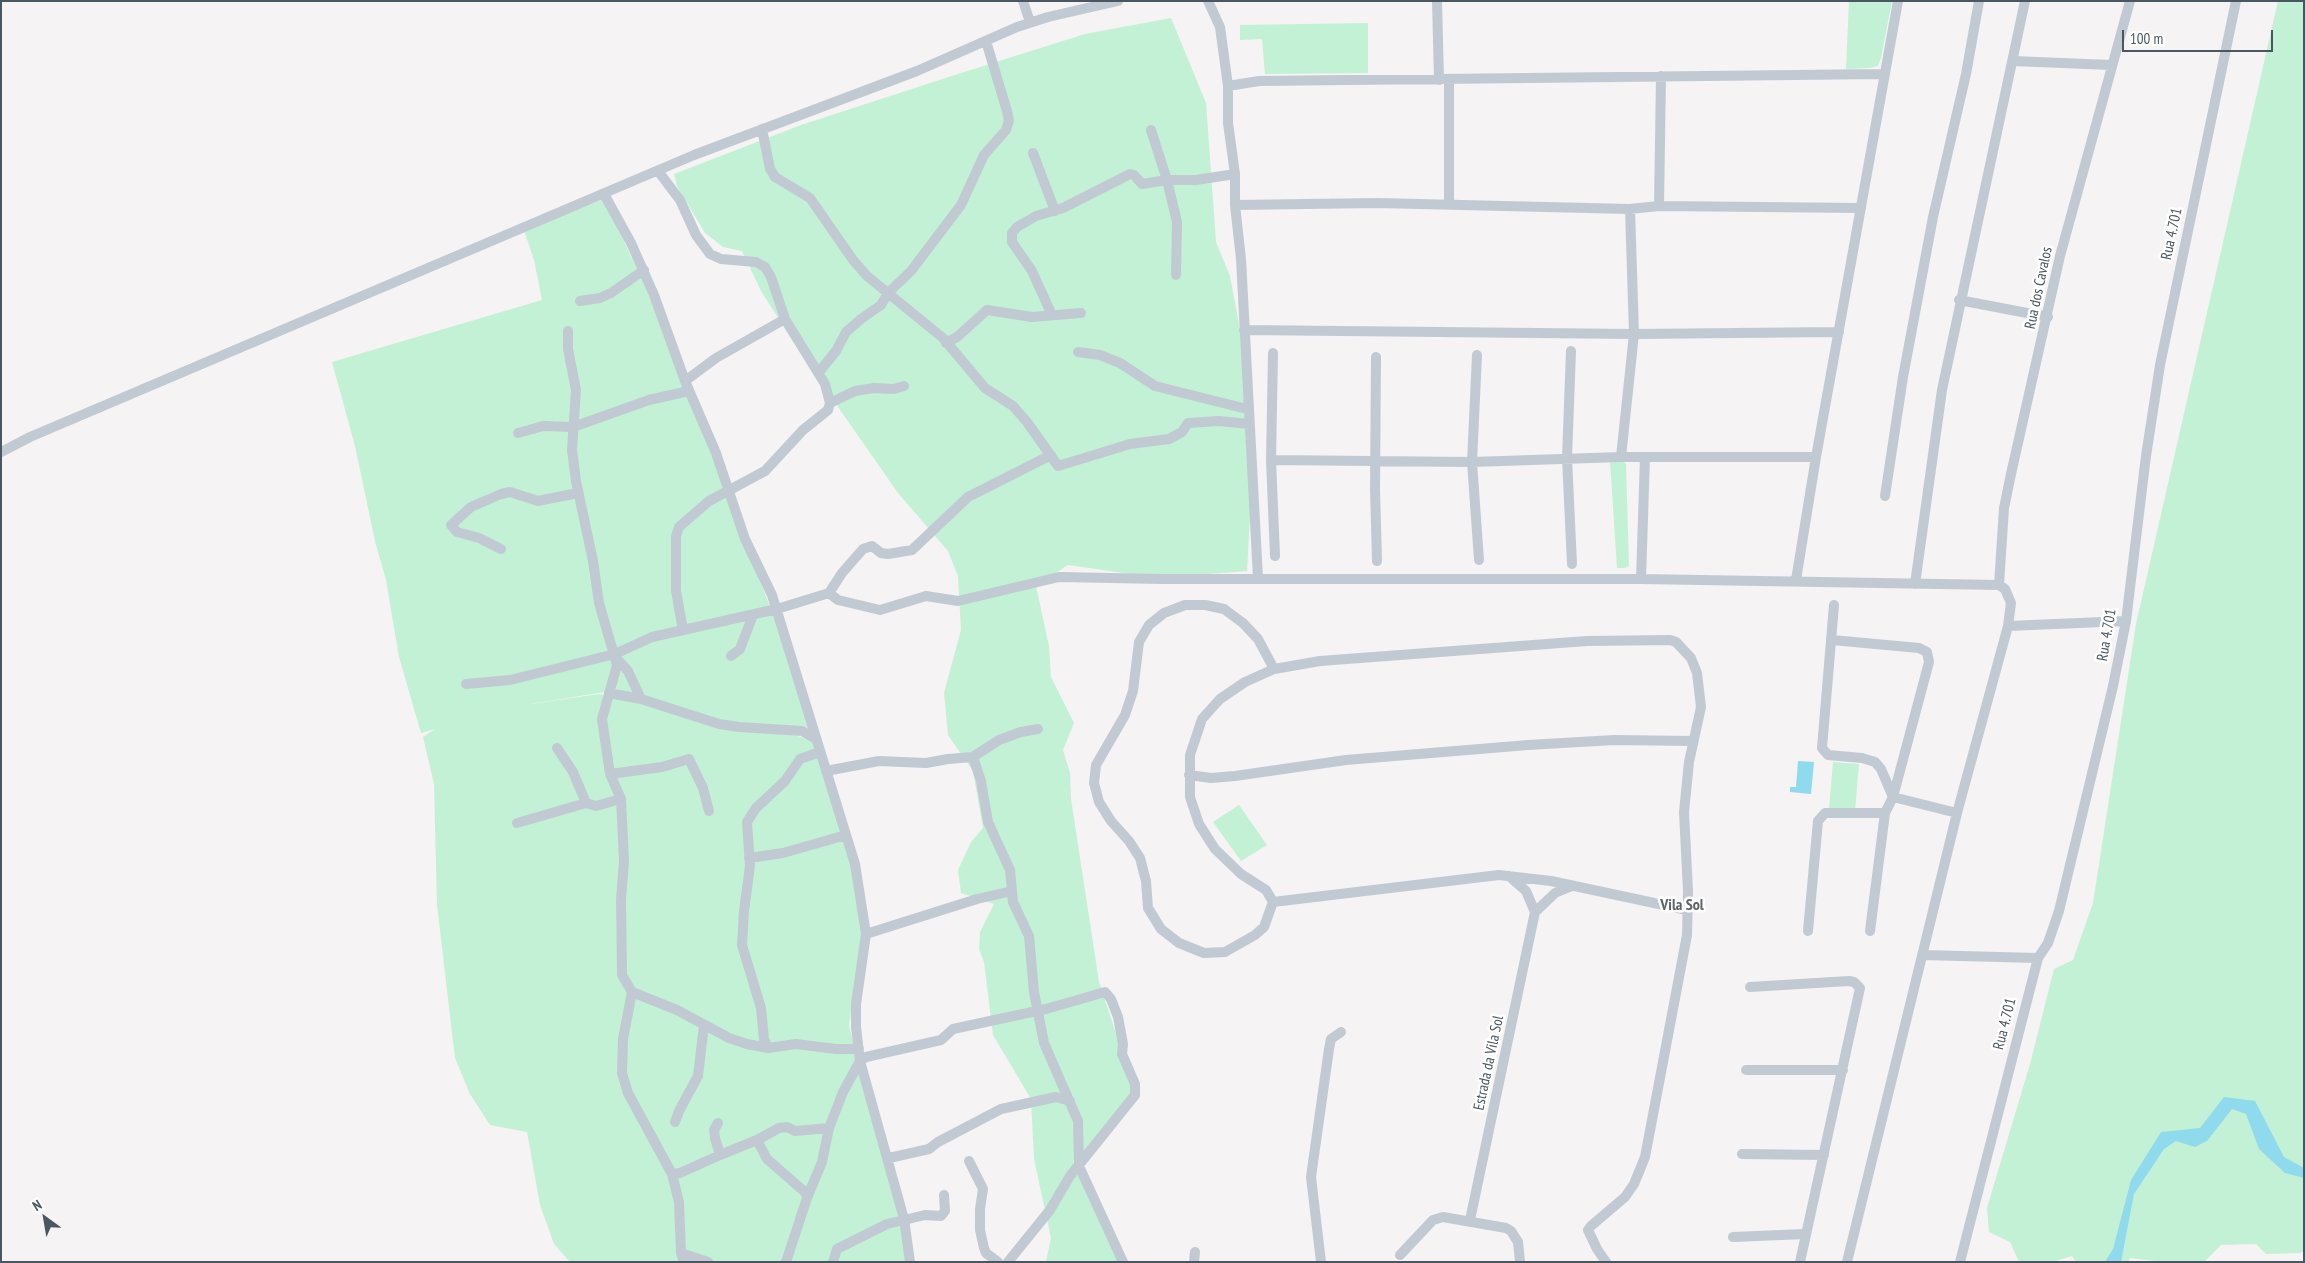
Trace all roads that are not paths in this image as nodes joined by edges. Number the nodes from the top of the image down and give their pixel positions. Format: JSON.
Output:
{"nodes":[{"id":1,"x":1023,"y":1,"type":"edge"},
{"id":2,"x":1118,"y":1,"type":"edge"},
{"id":3,"x":1208,"y":1,"type":"edge"},
{"id":4,"x":1437,"y":1,"type":"edge"},
{"id":5,"x":1898,"y":1,"type":"edge"},
{"id":6,"x":1979,"y":1,"type":"edge"},
{"id":7,"x":2025,"y":1,"type":"edge"},
{"id":8,"x":2130,"y":1,"type":"edge"},
{"id":9,"x":2236,"y":1,"type":"edge"},
{"id":10,"x":1030,"y":22,"type":"junction"},
{"id":11,"x":986,"y":41,"type":"junction"},
{"id":12,"x":2013,"y":61,"type":"junction"},
{"id":13,"x":2112,"y":65,"type":"junction"},
{"id":14,"x":1884,"y":74,"type":"junction"},
{"id":15,"x":1661,"y":76,"type":"junction"},
{"id":16,"x":1444,"y":80,"type":"junction"},
{"id":17,"x":1228,"y":86,"type":"junction"},
{"id":18,"x":762,"y":129,"type":"junction"},
{"id":19,"x":1151,"y":130,"type":"dead end"},
{"id":20,"x":1032,"y":153,"type":"dead end"},
{"id":21,"x":658,"y":171,"type":"junction"},
{"id":22,"x":1235,"y":174,"type":"junction"},
{"id":23,"x":1167,"y":180,"type":"junction"},
{"id":24,"x":604,"y":194,"type":"junction"},
{"id":25,"x":1235,"y":205,"type":"junction"},
{"id":26,"x":1449,"y":205,"type":"junction"},
{"id":27,"x":1659,"y":206,"type":"junction"},
{"id":28,"x":1630,"y":208,"type":"junction"},
{"id":29,"x":1861,"y":208,"type":"junction"},
{"id":30,"x":1055,"y":211,"type":"junction"},
{"id":31,"x":644,"y":270,"type":"junction"},
{"id":32,"x":1176,"y":275,"type":"dead end"},
{"id":33,"x":888,"y":292,"type":"junction"},
{"id":34,"x":1959,"y":300,"type":"junction"},
{"id":35,"x":580,"y":301,"type":"dead end"},
{"id":36,"x":1081,"y":313,"type":"dead end"},
{"id":37,"x":1051,"y":314,"type":"junction"},
{"id":38,"x":2048,"y":316,"type":"junction"},
{"id":39,"x":784,"y":319,"type":"junction"},
{"id":40,"x":1244,"y":330,"type":"junction"},
{"id":41,"x":568,"y":331,"type":"dead end"},
{"id":42,"x":1839,"y":332,"type":"junction"},
{"id":43,"x":1634,"y":334,"type":"junction"},
{"id":44,"x":946,"y":343,"type":"junction"},
{"id":45,"x":1078,"y":352,"type":"dead end"},
{"id":46,"x":1571,"y":352,"type":"dead end"},
{"id":47,"x":1273,"y":353,"type":"dead end"},
{"id":48,"x":1477,"y":355,"type":"dead end"},
{"id":49,"x":1376,"y":357,"type":"dead end"},
{"id":50,"x":818,"y":372,"type":"junction"},
{"id":51,"x":687,"y":386,"type":"junction"},
{"id":52,"x":904,"y":386,"type":"dead end"},
{"id":53,"x":830,"y":403,"type":"junction"},
{"id":54,"x":1247,"y":409,"type":"junction"},
{"id":55,"x":1249,"y":424,"type":"junction"},
{"id":56,"x":573,"y":427,"type":"junction"},
{"id":57,"x":518,"y":433,"type":"dead end"},
{"id":58,"x":1,"y":452,"type":"edge"},
{"id":59,"x":1051,"y":455,"type":"junction"},
{"id":60,"x":1621,"y":457,"type":"junction"},
{"id":61,"x":1644,"y":457,"type":"junction"},
{"id":62,"x":1816,"y":457,"type":"junction"},
{"id":63,"x":1567,"y":458,"type":"junction"},
{"id":64,"x":1272,"y":460,"type":"junction"},
{"id":65,"x":1375,"y":462,"type":"junction"},
{"id":66,"x":1472,"y":462,"type":"junction"},
{"id":67,"x":727,"y":490,"type":"junction"},
{"id":68,"x":578,"y":493,"type":"junction"},
{"id":69,"x":1885,"y":496,"type":"dead end"},
{"id":70,"x":501,"y":549,"type":"dead end"},
{"id":71,"x":1275,"y":556,"type":"dead end"},
{"id":72,"x":1479,"y":560,"type":"dead end"},
{"id":73,"x":1377,"y":561,"type":"dead end"},
{"id":74,"x":1572,"y":564,"type":"dead end"},
{"id":75,"x":1258,"y":578,"type":"junction"},
{"id":76,"x":1641,"y":579,"type":"junction"},
{"id":77,"x":1796,"y":580,"type":"junction"},
{"id":78,"x":1915,"y":584,"type":"junction"},
{"id":79,"x":1999,"y":585,"type":"junction"},
{"id":80,"x":829,"y":593,"type":"junction"},
{"id":81,"x":1834,"y":605,"type":"dead end"},
{"id":82,"x":777,"y":609,"type":"junction"},
{"id":83,"x":753,"y":615,"type":"junction"},
{"id":84,"x":2126,"y":620,"type":"junction"},
{"id":85,"x":2008,"y":626,"type":"junction"},
{"id":86,"x":684,"y":630,"type":"junction"},
{"id":87,"x":1832,"y":640,"type":"junction"},
{"id":88,"x":616,"y":656,"type":"junction"},
{"id":89,"x":731,"y":656,"type":"dead end"},
{"id":90,"x":1274,"y":668,"type":"junction"},
{"id":91,"x":466,"y":684,"type":"dead end"},
{"id":92,"x":609,"y":693,"type":"junction"},
{"id":93,"x":641,"y":699,"type":"junction"},
{"id":94,"x":1038,"y":729,"type":"dead end"},
{"id":95,"x":816,"y":739,"type":"junction"},
{"id":96,"x":1693,"y":741,"type":"junction"},
{"id":97,"x":557,"y":748,"type":"dead end"},
{"id":98,"x":820,"y":752,"type":"junction"},
{"id":99,"x":973,"y":758,"type":"junction"},
{"id":100,"x":826,"y":771,"type":"junction"},
{"id":101,"x":610,"y":774,"type":"junction"},
{"id":102,"x":1189,"y":775,"type":"junction"},
{"id":103,"x":1892,"y":797,"type":"junction"},
{"id":104,"x":621,"y":799,"type":"junction"},
{"id":105,"x":586,"y":803,"type":"junction"},
{"id":106,"x":709,"y":811,"type":"dead end"},
{"id":107,"x":1885,"y":813,"type":"junction"},
{"id":108,"x":1957,"y":813,"type":"junction"},
{"id":109,"x":517,"y":823,"type":"dead end"},
{"id":110,"x":846,"y":835,"type":"junction"},
{"id":111,"x":749,"y":858,"type":"junction"},
{"id":112,"x":1509,"y":876,"type":"junction"},
{"id":113,"x":1573,"y":886,"type":"junction"},
{"id":114,"x":1012,"y":891,"type":"junction"},
{"id":115,"x":1273,"y":902,"type":"junction"},
{"id":116,"x":1687,"y":910,"type":"junction"},
{"id":117,"x":1535,"y":912,"type":"junction"},
{"id":118,"x":1808,"y":931,"type":"dead end"},
{"id":119,"x":1870,"y":931,"type":"dead end"},
{"id":120,"x":866,"y":934,"type":"junction"},
{"id":121,"x":1922,"y":955,"type":"junction"},
{"id":122,"x":2038,"y":958,"type":"junction"},
{"id":123,"x":1750,"y":987,"type":"dead end"},
{"id":124,"x":632,"y":992,"type":"junction"},
{"id":125,"x":1037,"y":1010,"type":"junction"},
{"id":126,"x":704,"y":1025,"type":"junction"},
{"id":127,"x":1341,"y":1032,"type":"dead end"},
{"id":128,"x":768,"y":1048,"type":"junction"},
{"id":129,"x":859,"y":1049,"type":"junction"},
{"id":130,"x":860,"y":1061,"type":"junction"},
{"id":131,"x":1746,"y":1070,"type":"dead end"},
{"id":132,"x":1843,"y":1070,"type":"junction"},
{"id":133,"x":1070,"y":1101,"type":"junction"},
{"id":134,"x":675,"y":1122,"type":"dead end"},
{"id":135,"x":718,"y":1123,"type":"dead end"},
{"id":136,"x":829,"y":1128,"type":"junction"},
{"id":137,"x":757,"y":1140,"type":"junction"},
{"id":138,"x":1742,"y":1154,"type":"dead end"},
{"id":139,"x":1824,"y":1155,"type":"junction"},
{"id":140,"x":720,"y":1156,"type":"junction"},
{"id":141,"x":889,"y":1158,"type":"junction"},
{"id":142,"x":969,"y":1161,"type":"dead end"},
{"id":143,"x":1079,"y":1166,"type":"junction"},
{"id":144,"x":672,"y":1174,"type":"junction"},
{"id":145,"x":944,"y":1195,"type":"dead end"},
{"id":146,"x":808,"y":1198,"type":"junction"},
{"id":147,"x":904,"y":1219,"type":"junction"},
{"id":148,"x":1470,"y":1220,"type":"junction"},
{"id":149,"x":1805,"y":1234,"type":"junction"},
{"id":150,"x":1733,"y":1237,"type":"dead end"},
{"id":151,"x":1597,"y":1249,"type":"junction"},
{"id":152,"x":1400,"y":1255,"type":"dead end"},
{"id":153,"x":683,"y":1257,"type":"edge"},
{"id":154,"x":708,"y":1262,"type":"edge"},
{"id":155,"x":786,"y":1262,"type":"edge"},
{"id":156,"x":833,"y":1262,"type":"edge"},
{"id":157,"x":910,"y":1262,"type":"edge"},
{"id":158,"x":998,"y":1262,"type":"edge"},
{"id":159,"x":1008,"y":1262,"type":"edge"},
{"id":160,"x":1123,"y":1262,"type":"edge"},
{"id":161,"x":1321,"y":1262,"type":"edge"},
{"id":162,"x":1520,"y":1262,"type":"edge"},
{"id":163,"x":1600,"y":1262,"type":"edge"},
{"id":164,"x":1606,"y":1262,"type":"edge"},
{"id":165,"x":1800,"y":1262,"type":"edge"},
{"id":166,"x":1847,"y":1262,"type":"edge"},
{"id":167,"x":1960,"y":1262,"type":"edge"}],
"edges":[{"from":1,"to":10,"type":"street"},
{"from":2,"to":10,"type":"street"},
{"from":3,"to":17,"type":"street"},
{"from":4,"to":16,"type":"street"},
{"from":5,"to":14,"type":"street"},
{"from":6,"to":69,"type":"street"},
{"from":7,"to":12,"type":"street"},
{"from":8,"to":13,"type":"street","name":"Rua dos Cavalos"},
{"from":9,"to":84,"type":"street","name":"Rua 4.701"},
{"from":10,"to":11,"type":"street"},
{"from":11,"to":18,"type":"street"},
{"from":11,"to":33,"type":"street"},
{"from":12,"to":13,"type":"street"},
{"from":12,"to":34,"type":"street"},
{"from":13,"to":38,"type":"street","name":"Rua dos Cavalos"},
{"from":14,"to":15,"type":"street"},
{"from":14,"to":29,"type":"street"},
{"from":15,"to":16,"type":"street"},
{"from":15,"to":27,"type":"street"},
{"from":16,"to":17,"type":"street"},
{"from":16,"to":26,"type":"street"},
{"from":17,"to":22,"type":"street"},
{"from":18,"to":21,"type":"street"},
{"from":18,"to":33,"type":"street"},
{"from":19,"to":23,"type":"street"},
{"from":20,"to":30,"type":"street"},
{"from":21,"to":24,"type":"street"},
{"from":21,"to":39,"type":"street"},
{"from":22,"to":23,"type":"street"},
{"from":22,"to":25,"type":"street"},
{"from":23,"to":30,"type":"street"},
{"from":23,"to":32,"type":"street"},
{"from":24,"to":31,"type":"street"},
{"from":24,"to":58,"type":"street"},
{"from":25,"to":26,"type":"street"},
{"from":25,"to":40,"type":"street"},
{"from":26,"to":28,"type":"street"},
{"from":27,"to":28,"type":"street"},
{"from":27,"to":29,"type":"street"},
{"from":28,"to":43,"type":"street"},
{"from":29,"to":42,"type":"street"},
{"from":30,"to":37,"type":"street"},
{"from":31,"to":35,"type":"street"},
{"from":31,"to":51,"type":"street"},
{"from":33,"to":44,"type":"street"},
{"from":33,"to":50,"type":"street"},
{"from":34,"to":38,"type":"street"},
{"from":34,"to":78,"type":"street"},
{"from":36,"to":37,"type":"street"},
{"from":37,"to":44,"type":"street"},
{"from":38,"to":79,"type":"street","name":"Rua dos Cavalos"},
{"from":39,"to":50,"type":"street"},
{"from":39,"to":51,"type":"street"},
{"from":40,"to":43,"type":"street"},
{"from":40,"to":54,"type":"street"},
{"from":41,"to":56,"type":"street"},
{"from":42,"to":43,"type":"street"},
{"from":42,"to":62,"type":"street"},
{"from":43,"to":60,"type":"street"},
{"from":44,"to":59,"type":"street"},
{"from":45,"to":54,"type":"street"},
{"from":46,"to":63,"type":"street"},
{"from":47,"to":64,"type":"street"},
{"from":48,"to":66,"type":"street"},
{"from":49,"to":65,"type":"street"},
{"from":50,"to":53,"type":"street"},
{"from":51,"to":56,"type":"street"},
{"from":51,"to":67,"type":"street"},
{"from":52,"to":53,"type":"street"},
{"from":53,"to":67,"type":"street"},
{"from":54,"to":55,"type":"street"},
{"from":55,"to":59,"type":"street"},
{"from":55,"to":75,"type":"street"},
{"from":56,"to":57,"type":"street"},
{"from":56,"to":68,"type":"street"},
{"from":59,"to":80,"type":"street"},
{"from":60,"to":61,"type":"street"},
{"from":60,"to":63,"type":"street"},
{"from":61,"to":62,"type":"street"},
{"from":61,"to":76,"type":"street"},
{"from":62,"to":77,"type":"street"},
{"from":63,"to":66,"type":"street"},
{"from":63,"to":74,"type":"street"},
{"from":64,"to":65,"type":"street"},
{"from":64,"to":71,"type":"street"},
{"from":65,"to":66,"type":"street"},
{"from":65,"to":73,"type":"street"},
{"from":66,"to":72,"type":"street"},
{"from":67,"to":82,"type":"street"},
{"from":67,"to":86,"type":"street"},
{"from":68,"to":70,"type":"street"},
{"from":68,"to":88,"type":"street"},
{"from":75,"to":76,"type":"street"},
{"from":75,"to":80,"type":"street"},
{"from":76,"to":77,"type":"street"},
{"from":77,"to":78,"type":"street"},
{"from":78,"to":79,"type":"street"},
{"from":79,"to":85,"type":"street"},
{"from":80,"to":82,"type":"street"},
{"from":81,"to":87,"type":"street"},
{"from":82,"to":83,"type":"street"},
{"from":82,"to":95,"type":"street"},
{"from":83,"to":86,"type":"street"},
{"from":83,"to":89,"type":"street"},
{"from":84,"to":85,"type":"street"},
{"from":84,"to":122,"type":"street","name":"Rua 4.701"},
{"from":85,"to":108,"type":"street"},
{"from":86,"to":88,"type":"street"},
{"from":87,"to":103,"type":"street"},
{"from":87,"to":103,"type":"street"},
{"from":88,"to":91,"type":"street"},
{"from":88,"to":92,"type":"street"},
{"from":88,"to":93,"type":"street"},
{"from":90,"to":96,"type":"street"},
{"from":90,"to":102,"type":"street"},
{"from":90,"to":115,"type":"street"},
{"from":92,"to":93,"type":"street"},
{"from":92,"to":101,"type":"street"},
{"from":93,"to":95,"type":"street"},
{"from":94,"to":99,"type":"street"},
{"from":95,"to":98,"type":"street"},
{"from":96,"to":102,"type":"street"},
{"from":96,"to":116,"type":"street"},
{"from":97,"to":105,"type":"street"},
{"from":98,"to":100,"type":"street"},
{"from":98,"to":111,"type":"street"},
{"from":99,"to":100,"type":"street"},
{"from":99,"to":114,"type":"street"},
{"from":100,"to":110,"type":"street"},
{"from":101,"to":104,"type":"street"},
{"from":101,"to":106,"type":"street"},
{"from":102,"to":115,"type":"street"},
{"from":103,"to":107,"type":"street"},
{"from":103,"to":108,"type":"street"},
{"from":104,"to":105,"type":"street"},
{"from":104,"to":124,"type":"street"},
{"from":105,"to":109,"type":"street"},
{"from":107,"to":118,"type":"street"},
{"from":107,"to":119,"type":"street"},
{"from":108,"to":121,"type":"street"},
{"from":110,"to":111,"type":"street"},
{"from":110,"to":120,"type":"street"},
{"from":111,"to":128,"type":"street"},
{"from":112,"to":113,"type":"street"},
{"from":112,"to":115,"type":"street"},
{"from":112,"to":117,"type":"street"},
{"from":113,"to":116,"type":"street"},
{"from":113,"to":117,"type":"street"},
{"from":114,"to":120,"type":"street"},
{"from":114,"to":125,"type":"street"},
{"from":116,"to":151,"type":"street"},
{"from":117,"to":148,"type":"street","name":"Estrada da Vila Sol"},
{"from":120,"to":129,"type":"street"},
{"from":121,"to":122,"type":"street"},
{"from":121,"to":166,"type":"street"},
{"from":122,"to":167,"type":"street","name":"Rua 4.701"},
{"from":123,"to":132,"type":"street"},
{"from":124,"to":126,"type":"street"},
{"from":124,"to":144,"type":"street"},
{"from":125,"to":130,"type":"street"},
{"from":125,"to":133,"type":"street"},
{"from":125,"to":143,"type":"street"},
{"from":126,"to":128,"type":"street"},
{"from":126,"to":134,"type":"street"},
{"from":127,"to":161,"type":"street"},
{"from":128,"to":129,"type":"street"},
{"from":129,"to":130,"type":"street"},
{"from":130,"to":136,"type":"street"},
{"from":130,"to":141,"type":"street"},
{"from":131,"to":132,"type":"street"},
{"from":132,"to":139,"type":"street"},
{"from":133,"to":141,"type":"street"},
{"from":133,"to":143,"type":"street"},
{"from":135,"to":140,"type":"street"},
{"from":136,"to":137,"type":"street"},
{"from":136,"to":146,"type":"street"},
{"from":137,"to":140,"type":"street"},
{"from":137,"to":146,"type":"street"},
{"from":138,"to":139,"type":"street"},
{"from":139,"to":149,"type":"street"},
{"from":140,"to":144,"type":"street"},
{"from":141,"to":147,"type":"street"},
{"from":142,"to":158,"type":"street"},
{"from":143,"to":159,"type":"street"},
{"from":143,"to":160,"type":"street"},
{"from":144,"to":153,"type":"street"},
{"from":145,"to":147,"type":"street"},
{"from":146,"to":155,"type":"street"},
{"from":147,"to":156,"type":"street"},
{"from":147,"to":157,"type":"street"},
{"from":148,"to":152,"type":"street"},
{"from":148,"to":162,"type":"street"},
{"from":149,"to":150,"type":"street"},
{"from":149,"to":165,"type":"street"},
{"from":151,"to":163,"type":"street"},
{"from":151,"to":164,"type":"street"},
{"from":153,"to":154,"type":"street"}]}
